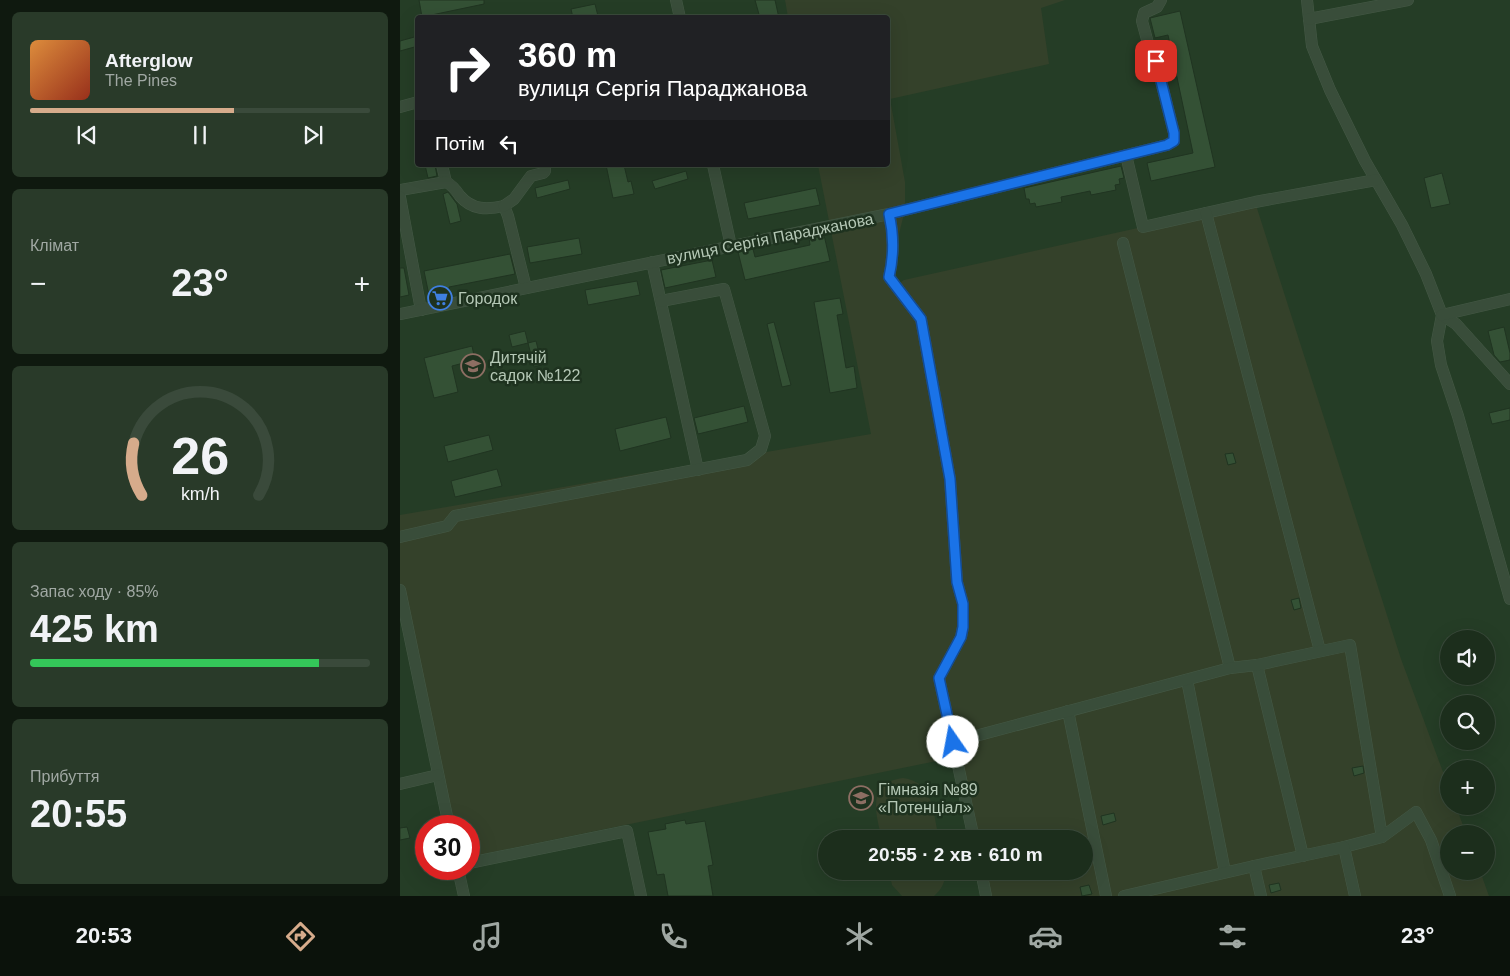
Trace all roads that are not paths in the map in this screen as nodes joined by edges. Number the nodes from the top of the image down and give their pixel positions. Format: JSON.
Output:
{"nodes":[{"id":1,"x":676,"y":0,"type":"edge"},
{"id":2,"x":1161,"y":0,"type":"edge"},
{"id":3,"x":1307,"y":0,"type":"edge"},
{"id":4,"x":1408,"y":0,"type":"edge"},
{"id":5,"x":679,"y":15,"type":"edge"},
{"id":6,"x":1309,"y":19,"type":"junction"},
{"id":7,"x":415,"y":103,"type":"edge"},
{"id":8,"x":400,"y":107,"type":"edge"},
{"id":9,"x":1126,"y":155,"type":"junction"},
{"id":10,"x":442,"y":167,"type":"edge"},
{"id":11,"x":545,"y":167,"type":"edge"},
{"id":12,"x":713,"y":167,"type":"edge"},
{"id":13,"x":1376,"y":180,"type":"junction"},
{"id":14,"x":446,"y":182,"type":"junction"},
{"id":15,"x":400,"y":190,"type":"edge"},
{"id":16,"x":400,"y":197,"type":"edge"},
{"id":17,"x":504,"y":206,"type":"junction"},
{"id":18,"x":1206,"y":213,"type":"junction"},
{"id":19,"x":889,"y":214,"type":"junction"},
{"id":20,"x":1123,"y":243,"type":"dead end"},
{"id":21,"x":731,"y":246,"type":"junction"},
{"id":22,"x":652,"y":262,"type":"junction"},
{"id":23,"x":526,"y":288,"type":"junction"},
{"id":24,"x":1510,"y":299,"type":"edge"},
{"id":25,"x":661,"y":301,"type":"junction"},
{"id":26,"x":421,"y":310,"type":"junction"},
{"id":27,"x":400,"y":314,"type":"edge"},
{"id":28,"x":1442,"y":316,"type":"junction"},
{"id":29,"x":1510,"y":384,"type":"edge"},
{"id":30,"x":698,"y":470,"type":"junction"},
{"id":31,"x":400,"y":537,"type":"edge"},
{"id":32,"x":400,"y":590,"type":"edge"},
{"id":33,"x":1510,"y":599,"type":"edge"},
{"id":34,"x":1320,"y":651,"type":"junction"},
{"id":35,"x":1257,"y":665,"type":"junction"},
{"id":36,"x":1230,"y":668,"type":"junction"},
{"id":37,"x":1186,"y":680,"type":"junction"},
{"id":38,"x":1068,"y":711,"type":"junction"},
{"id":39,"x":953,"y":742,"type":"junction"},
{"id":40,"x":438,"y":775,"type":"junction"},
{"id":41,"x":400,"y":784,"type":"edge"},
{"id":42,"x":447,"y":815,"type":"edge"},
{"id":43,"x":972,"y":830,"type":"edge"},
{"id":44,"x":1382,"y":837,"type":"junction"},
{"id":45,"x":1344,"y":847,"type":"junction"},
{"id":46,"x":1303,"y":856,"type":"junction"},
{"id":47,"x":480,"y":861,"type":"edge"},
{"id":48,"x":1254,"y":866,"type":"junction"},
{"id":49,"x":1225,"y":872,"type":"junction"},
{"id":50,"x":460,"y":880,"type":"edge"},
{"id":51,"x":983,"y":880,"type":"edge"},
{"id":52,"x":1178,"y":884,"type":"junction"},
{"id":53,"x":464,"y":896,"type":"edge"},
{"id":54,"x":641,"y":896,"type":"edge"},
{"id":55,"x":986,"y":896,"type":"edge"},
{"id":56,"x":1106,"y":896,"type":"edge"},
{"id":57,"x":1124,"y":896,"type":"edge"},
{"id":58,"x":1181,"y":896,"type":"edge"},
{"id":59,"x":1261,"y":896,"type":"edge"},
{"id":60,"x":1355,"y":896,"type":"edge"},
{"id":61,"x":1450,"y":896,"type":"edge"}],
"edges":[{"from":1,"to":5,"type":"street"},
{"from":2,"to":9,"type":"street","name":"вулиця Сергія Параджанова"},
{"from":3,"to":6,"type":"street"},
{"from":4,"to":6,"type":"street"},
{"from":6,"to":13,"type":"street"},
{"from":7,"to":8,"type":"street"},
{"from":9,"to":18,"type":"street"},
{"from":9,"to":19,"type":"street","name":"вулиця Сергія Параджанова"},
{"from":10,"to":14,"type":"street"},
{"from":11,"to":17,"type":"street"},
{"from":12,"to":21,"type":"street"},
{"from":13,"to":18,"type":"street"},
{"from":13,"to":28,"type":"street"},
{"from":14,"to":15,"type":"street"},
{"from":14,"to":17,"type":"street"},
{"from":16,"to":26,"type":"street"},
{"from":17,"to":23,"type":"street"},
{"from":18,"to":34,"type":"street"},
{"from":19,"to":21,"type":"street","name":"вулиця Сергія Параджанова"},
{"from":19,"to":39,"type":"street"},
{"from":20,"to":36,"type":"street"},
{"from":21,"to":22,"type":"street","name":"вулиця Сергія Параджанова"},
{"from":22,"to":23,"type":"street","name":"вулиця Сергія Параджанова"},
{"from":22,"to":25,"type":"street"},
{"from":23,"to":26,"type":"street","name":"вулиця Сергія Параджанова"},
{"from":24,"to":28,"type":"street"},
{"from":25,"to":30,"type":"street"},
{"from":25,"to":30,"type":"street"},
{"from":26,"to":27,"type":"street","name":"вулиця Сергія Параджанова"},
{"from":28,"to":29,"type":"street"},
{"from":28,"to":33,"type":"street"},
{"from":30,"to":31,"type":"street"},
{"from":32,"to":40,"type":"street"},
{"from":34,"to":35,"type":"street"},
{"from":34,"to":44,"type":"street"},
{"from":35,"to":36,"type":"street"},
{"from":35,"to":46,"type":"street"},
{"from":36,"to":37,"type":"street"},
{"from":37,"to":38,"type":"street"},
{"from":37,"to":49,"type":"street"},
{"from":38,"to":39,"type":"street"},
{"from":38,"to":56,"type":"street"},
{"from":39,"to":43,"type":"street"},
{"from":40,"to":41,"type":"street"},
{"from":40,"to":42,"type":"street"},
{"from":44,"to":45,"type":"street"},
{"from":44,"to":61,"type":"street"},
{"from":45,"to":46,"type":"street"},
{"from":45,"to":60,"type":"street"},
{"from":46,"to":48,"type":"street"},
{"from":47,"to":54,"type":"street"},
{"from":48,"to":49,"type":"street"},
{"from":48,"to":59,"type":"street"},
{"from":49,"to":52,"type":"street"},
{"from":50,"to":53,"type":"street"},
{"from":51,"to":55,"type":"street"},
{"from":52,"to":57,"type":"street"},
{"from":52,"to":58,"type":"street"}]}
